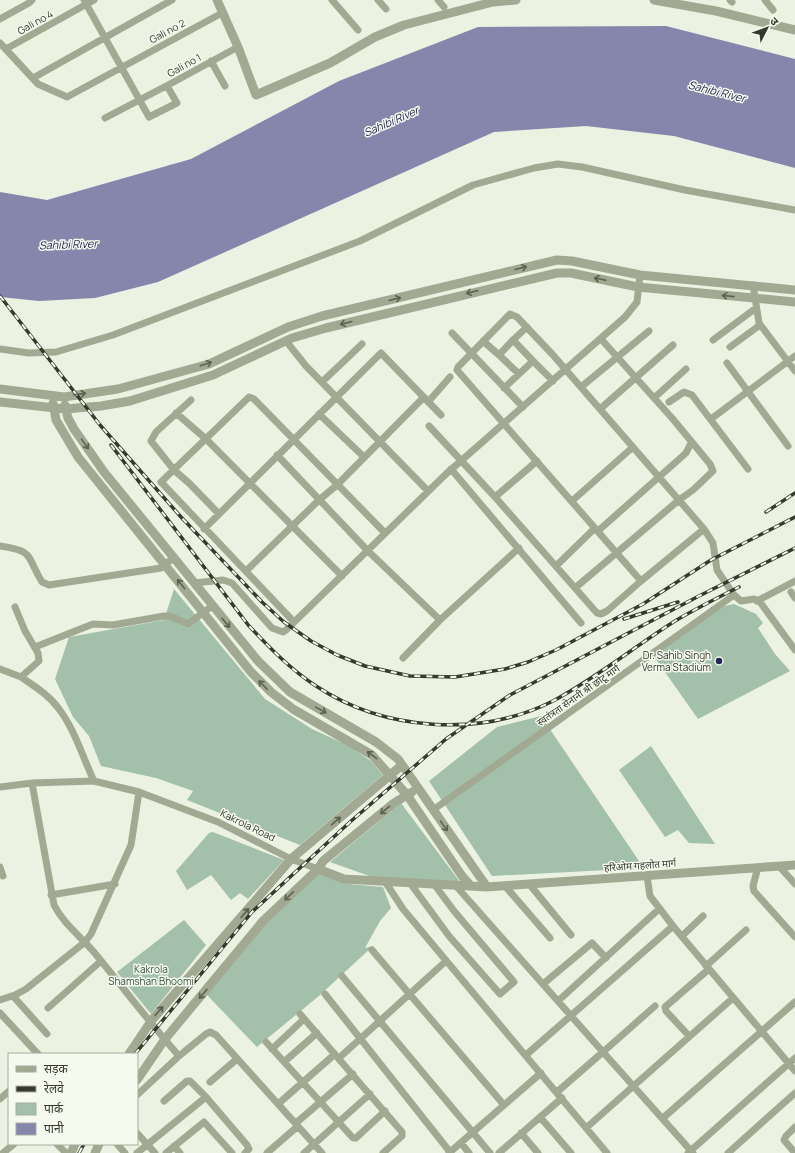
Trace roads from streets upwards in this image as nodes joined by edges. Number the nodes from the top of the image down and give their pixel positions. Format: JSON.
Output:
{"nodes":[{"id":1,"x":32,"y":0,"type":"edge"},
{"id":2,"x":94,"y":0,"type":"edge"},
{"id":3,"x":172,"y":0,"type":"edge"},
{"id":4,"x":217,"y":0,"type":"edge"},
{"id":5,"x":332,"y":0,"type":"edge"},
{"id":6,"x":378,"y":0,"type":"edge"},
{"id":7,"x":438,"y":0,"type":"edge"},
{"id":8,"x":516,"y":0,"type":"edge"},
{"id":9,"x":654,"y":0,"type":"edge"},
{"id":10,"x":765,"y":0,"type":"edge"},
{"id":11,"x":85,"y":2,"type":"edge"},
{"id":12,"x":444,"y":7,"type":"dead end"},
{"id":13,"x":386,"y":9,"type":"dead end"},
{"id":14,"x":774,"y":10,"type":"dead end"},
{"id":15,"x":222,"y":13,"type":"junction"},
{"id":16,"x":0,"y":19,"type":"edge"},
{"id":17,"x":358,"y":30,"type":"dead end"},
{"id":18,"x":795,"y":30,"type":"edge"},
{"id":19,"x":105,"y":38,"type":"junction"},
{"id":20,"x":0,"y":43,"type":"edge"},
{"id":21,"x":238,"y":46,"type":"junction"},
{"id":22,"x":6,"y":49,"type":"junction"},
{"id":23,"x":211,"y":62,"type":"junction"},
{"id":24,"x":121,"y":67,"type":"junction"},
{"id":25,"x":33,"y":78,"type":"junction"},
{"id":26,"x":167,"y":86,"type":"junction"},
{"id":27,"x":225,"y":86,"type":"dead end"},
{"id":28,"x":140,"y":100,"type":"junction"},
{"id":29,"x":105,"y":118,"type":"dead end"},
{"id":30,"x":795,"y":210,"type":"edge"},
{"id":31,"x":640,"y":275,"type":"junction"},
{"id":32,"x":753,"y":285,"type":"junction"},
{"id":33,"x":638,"y":287,"type":"junction"},
{"id":34,"x":795,"y":290,"type":"edge"},
{"id":35,"x":795,"y":302,"type":"edge"},
{"id":36,"x":755,"y":303,"type":"junction"},
{"id":37,"x":760,"y":325,"type":"junction"},
{"id":38,"x":527,"y":327,"type":"junction"},
{"id":39,"x":649,"y":331,"type":"dead end"},
{"id":40,"x":452,"y":334,"type":"dead end"},
{"id":41,"x":601,"y":339,"type":"junction"},
{"id":42,"x":513,"y":340,"type":"junction"},
{"id":43,"x":713,"y":340,"type":"dead end"},
{"id":44,"x":286,"y":341,"type":"junction"},
{"id":45,"x":484,"y":341,"type":"junction"},
{"id":46,"x":362,"y":344,"type":"dead end"},
{"id":47,"x":673,"y":345,"type":"dead end"},
{"id":48,"x":730,"y":347,"type":"dead end"},
{"id":49,"x":0,"y":349,"type":"edge"},
{"id":50,"x":471,"y":353,"type":"junction"},
{"id":51,"x":498,"y":355,"type":"junction"},
{"id":52,"x":795,"y":356,"type":"edge"},
{"id":53,"x":617,"y":357,"type":"junction"},
{"id":54,"x":533,"y":361,"type":"junction"},
{"id":55,"x":788,"y":362,"type":"junction"},
{"id":56,"x":727,"y":363,"type":"dead end"},
{"id":57,"x":686,"y":369,"type":"dead end"},
{"id":58,"x":565,"y":370,"type":"junction"},
{"id":59,"x":795,"y":371,"type":"edge"},
{"id":60,"x":519,"y":374,"type":"junction"},
{"id":61,"x":450,"y":377,"type":"dead end"},
{"id":62,"x":636,"y":378,"type":"junction"},
{"id":63,"x":553,"y":381,"type":"junction"},
{"id":64,"x":322,"y":382,"type":"junction"},
{"id":65,"x":504,"y":388,"type":"junction"},
{"id":66,"x":580,"y":388,"type":"junction"},
{"id":67,"x":0,"y":389,"type":"edge"},
{"id":68,"x":748,"y":391,"type":"junction"},
{"id":69,"x":52,"y":396,"type":"junction"},
{"id":70,"x":64,"y":397,"type":"junction"},
{"id":71,"x":338,"y":397,"type":"junction"},
{"id":72,"x":654,"y":398,"type":"junction"},
{"id":73,"x":191,"y":400,"type":"dead end"},
{"id":74,"x":426,"y":400,"type":"junction"},
{"id":75,"x":0,"y":402,"type":"edge"},
{"id":76,"x":669,"y":402,"type":"dead end"},
{"id":77,"x":523,"y":407,"type":"junction"},
{"id":78,"x":53,"y":409,"type":"junction"},
{"id":79,"x":65,"y":409,"type":"junction"},
{"id":80,"x":600,"y":409,"type":"junction"},
{"id":81,"x":176,"y":413,"type":"junction"},
{"id":82,"x":319,"y":414,"type":"junction"},
{"id":83,"x":441,"y":415,"type":"dead end"},
{"id":84,"x":711,"y":419,"type":"junction"},
{"id":85,"x":504,"y":424,"type":"junction"},
{"id":86,"x":430,"y":426,"type":"dead end"},
{"id":87,"x":206,"y":439,"type":"junction"},
{"id":88,"x":293,"y":439,"type":"junction"},
{"id":89,"x":380,"y":441,"type":"junction"},
{"id":90,"x":691,"y":443,"type":"junction"},
{"id":91,"x":788,"y":446,"type":"dead end"},
{"id":92,"x":633,"y":447,"type":"junction"},
{"id":93,"x":277,"y":455,"type":"junction"},
{"id":94,"x":364,"y":457,"type":"junction"},
{"id":95,"x":462,"y":460,"type":"junction"},
{"id":96,"x":537,"y":461,"type":"junction"},
{"id":97,"x":451,"y":469,"type":"junction"},
{"id":98,"x":748,"y":469,"type":"dead end"},
{"id":99,"x":174,"y":470,"type":"junction"},
{"id":100,"x":659,"y":477,"type":"junction"},
{"id":101,"x":249,"y":482,"type":"junction"},
{"id":102,"x":337,"y":485,"type":"junction"},
{"id":103,"x":428,"y":491,"type":"junction"},
{"id":104,"x":495,"y":497,"type":"junction"},
{"id":105,"x":319,"y":500,"type":"junction"},
{"id":106,"x":679,"y":500,"type":"junction"},
{"id":107,"x":572,"y":501,"type":"junction"},
{"id":108,"x":219,"y":514,"type":"junction"},
{"id":109,"x":293,"y":526,"type":"junction"},
{"id":110,"x":204,"y":529,"type":"junction"},
{"id":111,"x":596,"y":529,"type":"junction"},
{"id":112,"x":704,"y":530,"type":"junction"},
{"id":113,"x":385,"y":533,"type":"junction"},
{"id":114,"x":0,"y":546,"type":"edge"},
{"id":115,"x":519,"y":548,"type":"junction"},
{"id":116,"x":368,"y":551,"type":"junction"},
{"id":117,"x":617,"y":553,"type":"junction"},
{"id":118,"x":174,"y":558,"type":"junction"},
{"id":119,"x":165,"y":565,"type":"junction"},
{"id":120,"x":556,"y":566,"type":"junction"},
{"id":121,"x":246,"y":571,"type":"junction"},
{"id":122,"x":342,"y":576,"type":"junction"},
{"id":123,"x":641,"y":581,"type":"junction"},
{"id":124,"x":795,"y":581,"type":"edge"},
{"id":125,"x":194,"y":584,"type":"junction"},
{"id":126,"x":575,"y":588,"type":"junction"},
{"id":127,"x":734,"y":595,"type":"junction"},
{"id":128,"x":757,"y":601,"type":"junction"},
{"id":129,"x":212,"y":606,"type":"junction"},
{"id":130,"x":15,"y":607,"type":"dead end"},
{"id":131,"x":203,"y":614,"type":"junction"},
{"id":132,"x":440,"y":620,"type":"junction"},
{"id":133,"x":294,"y":622,"type":"junction"},
{"id":134,"x":581,"y":623,"type":"dead end"},
{"id":135,"x":35,"y":647,"type":"junction"},
{"id":136,"x":795,"y":650,"type":"edge"},
{"id":137,"x":403,"y":658,"type":"dead end"},
{"id":138,"x":0,"y":669,"type":"edge"},
{"id":139,"x":21,"y":677,"type":"junction"},
{"id":140,"x":402,"y":765,"type":"junction"},
{"id":141,"x":390,"y":774,"type":"junction"},
{"id":142,"x":94,"y":782,"type":"junction"},
{"id":143,"x":32,"y":783,"type":"junction"},
{"id":144,"x":0,"y":787,"type":"edge"},
{"id":145,"x":418,"y":788,"type":"junction"},
{"id":146,"x":139,"y":792,"type":"junction"},
{"id":147,"x":407,"y":795,"type":"junction"},
{"id":148,"x":432,"y":810,"type":"junction"},
{"id":149,"x":291,"y":859,"type":"junction"},
{"id":150,"x":795,"y":865,"type":"edge"},
{"id":151,"x":779,"y":866,"type":"junction"},
{"id":152,"x":0,"y":867,"type":"edge"},
{"id":153,"x":758,"y":867,"type":"junction"},
{"id":154,"x":318,"y":869,"type":"junction"},
{"id":155,"x":3,"y":876,"type":"dead end"},
{"id":156,"x":647,"y":876,"type":"junction"},
{"id":157,"x":386,"y":883,"type":"junction"},
{"id":158,"x":410,"y":883,"type":"junction"},
{"id":159,"x":115,"y":884,"type":"junction"},
{"id":160,"x":434,"y":884,"type":"junction"},
{"id":161,"x":795,"y":884,"type":"edge"},
{"id":162,"x":530,"y":885,"type":"junction"},
{"id":163,"x":456,"y":886,"type":"junction"},
{"id":164,"x":471,"y":886,"type":"junction"},
{"id":165,"x":506,"y":886,"type":"junction"},
{"id":166,"x":487,"y":887,"type":"junction"},
{"id":167,"x":51,"y":895,"type":"junction"},
{"id":168,"x":660,"y":910,"type":"junction"},
{"id":169,"x":704,"y":916,"type":"dead end"},
{"id":170,"x":673,"y":926,"type":"junction"},
{"id":171,"x":746,"y":930,"type":"dead end"},
{"id":172,"x":571,"y":935,"type":"dead end"},
{"id":173,"x":682,"y":936,"type":"junction"},
{"id":174,"x":795,"y":937,"type":"edge"},
{"id":175,"x":550,"y":938,"type":"dead end"},
{"id":176,"x":85,"y":942,"type":"junction"},
{"id":177,"x":372,"y":950,"type":"dead end"},
{"id":178,"x":606,"y":958,"type":"junction"},
{"id":179,"x":101,"y":961,"type":"junction"},
{"id":180,"x":446,"y":961,"type":"junction"},
{"id":181,"x":708,"y":968,"type":"junction"},
{"id":182,"x":342,"y":976,"type":"dead end"},
{"id":183,"x":544,"y":984,"type":"junction"},
{"id":184,"x":325,"y":994,"type":"dead end"},
{"id":185,"x":408,"y":994,"type":"junction"},
{"id":186,"x":13,"y":996,"type":"junction"},
{"id":187,"x":733,"y":998,"type":"junction"},
{"id":188,"x":0,"y":1000,"type":"edge"},
{"id":189,"x":558,"y":1001,"type":"junction"},
{"id":190,"x":795,"y":1002,"type":"edge"},
{"id":191,"x":655,"y":1006,"type":"dead end"},
{"id":192,"x":48,"y":1008,"type":"dead end"},
{"id":193,"x":0,"y":1014,"type":"edge"},
{"id":194,"x":572,"y":1016,"type":"junction"},
{"id":195,"x":379,"y":1021,"type":"junction"},
{"id":196,"x":150,"y":1023,"type":"junction"},
{"id":197,"x":762,"y":1032,"type":"junction"},
{"id":198,"x":317,"y":1033,"type":"junction"},
{"id":199,"x":47,"y":1034,"type":"dead end"},
{"id":200,"x":689,"y":1036,"type":"junction"},
{"id":201,"x":165,"y":1039,"type":"junction"},
{"id":202,"x":360,"y":1039,"type":"junction"},
{"id":203,"x":266,"y":1042,"type":"dead end"},
{"id":204,"x":272,"y":1049,"type":"junction"},
{"id":205,"x":603,"y":1052,"type":"junction"},
{"id":206,"x":37,"y":1053,"type":"edge"},
{"id":207,"x":130,"y":1053,"type":"edge"},
{"id":208,"x":526,"y":1054,"type":"junction"},
{"id":209,"x":179,"y":1056,"type":"junction"},
{"id":210,"x":337,"y":1056,"type":"junction"},
{"id":211,"x":795,"y":1058,"type":"edge"},
{"id":212,"x":237,"y":1059,"type":"junction"},
{"id":213,"x":284,"y":1062,"type":"junction"},
{"id":214,"x":788,"y":1064,"type":"junction"},
{"id":215,"x":795,"y":1071,"type":"edge"},
{"id":216,"x":541,"y":1073,"type":"junction"},
{"id":217,"x":353,"y":1074,"type":"junction"},
{"id":218,"x":138,"y":1079,"type":"edge"},
{"id":219,"x":210,"y":1082,"type":"dead end"},
{"id":220,"x":303,"y":1083,"type":"junction"},
{"id":221,"x":634,"y":1085,"type":"junction"},
{"id":222,"x":8,"y":1092,"type":"edge"},
{"id":223,"x":556,"y":1092,"type":"junction"},
{"id":224,"x":795,"y":1092,"type":"edge"},
{"id":225,"x":138,"y":1094,"type":"edge"},
{"id":226,"x":370,"y":1094,"type":"junction"},
{"id":227,"x":206,"y":1097,"type":"junction"},
{"id":228,"x":562,"y":1098,"type":"junction"},
{"id":229,"x":0,"y":1099,"type":"edge"},
{"id":230,"x":164,"y":1101,"type":"dead end"},
{"id":231,"x":320,"y":1102,"type":"junction"},
{"id":232,"x":278,"y":1104,"type":"junction"},
{"id":233,"x":504,"y":1105,"type":"junction"},
{"id":234,"x":385,"y":1111,"type":"junction"},
{"id":235,"x":540,"y":1117,"type":"junction"},
{"id":236,"x":663,"y":1118,"type":"junction"},
{"id":237,"x":338,"y":1123,"type":"junction"},
{"id":238,"x":297,"y":1124,"type":"junction"},
{"id":239,"x":795,"y":1127,"type":"edge"},
{"id":240,"x":586,"y":1128,"type":"junction"},
{"id":241,"x":472,"y":1133,"type":"junction"},
{"id":242,"x":138,"y":1134,"type":"edge"},
{"id":243,"x":521,"y":1134,"type":"junction"},
{"id":244,"x":461,"y":1143,"type":"junction"},
{"id":245,"x":147,"y":1144,"type":"junction"},
{"id":246,"x":314,"y":1144,"type":"junction"},
{"id":247,"x":13,"y":1145,"type":"edge"},
{"id":248,"x":59,"y":1145,"type":"edge"},
{"id":249,"x":118,"y":1145,"type":"edge"},
{"id":250,"x":174,"y":1146,"type":"junction"},
{"id":251,"x":605,"y":1150,"type":"edge"},
{"id":252,"x":793,"y":1150,"type":"edge"},
{"id":253,"x":450,"y":1152,"type":"edge"},
{"id":254,"x":691,"y":1152,"type":"edge"},
{"id":255,"x":3,"y":1153,"type":"edge"},
{"id":256,"x":66,"y":1153,"type":"edge"},
{"id":257,"x":125,"y":1153,"type":"edge"},
{"id":258,"x":137,"y":1153,"type":"edge"},
{"id":259,"x":155,"y":1153,"type":"edge"},
{"id":260,"x":166,"y":1153,"type":"edge"},
{"id":261,"x":180,"y":1153,"type":"edge"},
{"id":262,"x":232,"y":1153,"type":"edge"},
{"id":263,"x":245,"y":1153,"type":"edge"},
{"id":264,"x":267,"y":1153,"type":"edge"},
{"id":265,"x":304,"y":1153,"type":"edge"},
{"id":266,"x":322,"y":1153,"type":"edge"},
{"id":267,"x":383,"y":1153,"type":"edge"},
{"id":268,"x":469,"y":1153,"type":"edge"},
{"id":269,"x":490,"y":1153,"type":"edge"},
{"id":270,"x":499,"y":1153,"type":"edge"},
{"id":271,"x":538,"y":1153,"type":"edge"},
{"id":272,"x":571,"y":1153,"type":"edge"},
{"id":273,"x":597,"y":1153,"type":"edge"},
{"id":274,"x":728,"y":1153,"type":"edge"},
{"id":275,"x":784,"y":1153,"type":"edge"}],
"edges":[{"from":1,"to":16,"type":"street"},
{"from":2,"to":11,"type":"street","name":"Gali no 4"},
{"from":3,"to":19,"type":"street"},
{"from":4,"to":15,"type":"street"},
{"from":5,"to":17,"type":"street"},
{"from":6,"to":13,"type":"street"},
{"from":7,"to":12,"type":"street"},
{"from":8,"to":21,"type":"street"},
{"from":9,"to":18,"type":"street"},
{"from":10,"to":14,"type":"street"},
{"from":11,"to":19,"type":"street"},
{"from":11,"to":22,"type":"street","name":"Gali no 4"},
{"from":15,"to":21,"type":"street"},
{"from":15,"to":24,"type":"street","name":"Gali no 2"},
{"from":19,"to":24,"type":"street"},
{"from":19,"to":25,"type":"street"},
{"from":20,"to":22,"type":"street"},
{"from":21,"to":23,"type":"street","name":"Gali no 1"},
{"from":22,"to":25,"type":"street"},
{"from":23,"to":26,"type":"street","name":"Gali no 1"},
{"from":23,"to":27,"type":"street","name":"Gali no 1"},
{"from":24,"to":25,"type":"street","name":"Gali no 2"},
{"from":24,"to":28,"type":"street"},
{"from":26,"to":28,"type":"street","name":"Gali no 1"},
{"from":26,"to":28,"type":"street"},
{"from":28,"to":29,"type":"street","name":"Gali no 1"},
{"from":30,"to":49,"type":"street"},
{"from":31,"to":32,"type":"street"},
{"from":31,"to":33,"type":"street"},
{"from":70,"to":31,"type":"street","one_way":true},
{"from":32,"to":34,"type":"street"},
{"from":32,"to":36,"type":"street"},
{"from":36,"to":33,"type":"street","one_way":true},
{"from":33,"to":41,"type":"street"},
{"from":33,"to":44,"type":"street","one_way":true},
{"from":35,"to":36,"type":"street"},
{"from":36,"to":37,"type":"street"},
{"from":36,"to":43,"type":"street"},
{"from":37,"to":48,"type":"street"},
{"from":37,"to":55,"type":"street"},
{"from":38,"to":42,"type":"street"},
{"from":38,"to":45,"type":"street"},
{"from":38,"to":58,"type":"street"},
{"from":39,"to":53,"type":"street"},
{"from":40,"to":50,"type":"street"},
{"from":41,"to":53,"type":"street"},
{"from":41,"to":58,"type":"street"},
{"from":42,"to":51,"type":"street"},
{"from":42,"to":54,"type":"street"},
{"from":44,"to":64,"type":"street"},
{"from":44,"to":79,"type":"street"},
{"from":45,"to":50,"type":"street"},
{"from":45,"to":51,"type":"street"},
{"from":46,"to":64,"type":"street"},
{"from":47,"to":62,"type":"street"},
{"from":50,"to":65,"type":"street"},
{"from":50,"to":85,"type":"street"},
{"from":51,"to":60,"type":"street"},
{"from":52,"to":55,"type":"street"},
{"from":53,"to":62,"type":"street"},
{"from":53,"to":66,"type":"street"},
{"from":54,"to":60,"type":"street"},
{"from":54,"to":63,"type":"street"},
{"from":55,"to":59,"type":"street"},
{"from":55,"to":68,"type":"street"},
{"from":56,"to":68,"type":"street"},
{"from":57,"to":72,"type":"street"},
{"from":58,"to":63,"type":"street"},
{"from":58,"to":66,"type":"street"},
{"from":60,"to":65,"type":"street"},
{"from":61,"to":74,"type":"street"},
{"from":62,"to":72,"type":"street"},
{"from":62,"to":80,"type":"street"},
{"from":63,"to":77,"type":"street"},
{"from":64,"to":71,"type":"street"},
{"from":65,"to":77,"type":"street"},
{"from":66,"to":80,"type":"street"},
{"from":67,"to":69,"type":"street"},
{"from":68,"to":84,"type":"street"},
{"from":68,"to":91,"type":"street"},
{"from":69,"to":70,"type":"street"},
{"from":69,"to":78,"type":"street"},
{"from":70,"to":79,"type":"street"},
{"from":71,"to":74,"type":"street"},
{"from":71,"to":82,"type":"street"},
{"from":71,"to":89,"type":"street"},
{"from":72,"to":90,"type":"street"},
{"from":73,"to":81,"type":"street"},
{"from":74,"to":83,"type":"street"},
{"from":74,"to":89,"type":"street"},
{"from":75,"to":78,"type":"street"},
{"from":76,"to":84,"type":"street"},
{"from":77,"to":85,"type":"street"},
{"from":78,"to":79,"type":"street"},
{"from":78,"to":119,"type":"street"},
{"from":79,"to":118,"type":"street","one_way":true},
{"from":80,"to":92,"type":"street"},
{"from":81,"to":87,"type":"street"},
{"from":81,"to":99,"type":"street"},
{"from":82,"to":88,"type":"street"},
{"from":82,"to":94,"type":"street"},
{"from":84,"to":98,"type":"street"},
{"from":85,"to":95,"type":"street"},
{"from":85,"to":96,"type":"street"},
{"from":86,"to":95,"type":"street"},
{"from":87,"to":88,"type":"street"},
{"from":87,"to":99,"type":"street"},
{"from":87,"to":101,"type":"street"},
{"from":88,"to":93,"type":"street"},
{"from":88,"to":102,"type":"street"},
{"from":89,"to":94,"type":"street"},
{"from":89,"to":103,"type":"street"},
{"from":90,"to":100,"type":"street"},
{"from":90,"to":106,"type":"street"},
{"from":92,"to":100,"type":"street"},
{"from":92,"to":107,"type":"street"},
{"from":93,"to":101,"type":"street"},
{"from":93,"to":105,"type":"street"},
{"from":94,"to":102,"type":"street"},
{"from":95,"to":97,"type":"street"},
{"from":95,"to":104,"type":"street"},
{"from":96,"to":104,"type":"street"},
{"from":96,"to":107,"type":"street"},
{"from":97,"to":103,"type":"street"},
{"from":97,"to":115,"type":"street"},
{"from":99,"to":108,"type":"street"},
{"from":99,"to":110,"type":"street"},
{"from":100,"to":106,"type":"street"},
{"from":100,"to":111,"type":"street"},
{"from":101,"to":108,"type":"street"},
{"from":101,"to":109,"type":"street"},
{"from":102,"to":105,"type":"street"},
{"from":102,"to":113,"type":"street"},
{"from":103,"to":113,"type":"street"},
{"from":104,"to":120,"type":"street"},
{"from":105,"to":109,"type":"street"},
{"from":105,"to":116,"type":"street"},
{"from":106,"to":112,"type":"street"},
{"from":106,"to":117,"type":"street"},
{"from":107,"to":111,"type":"street"},
{"from":108,"to":110,"type":"street"},
{"from":109,"to":121,"type":"street"},
{"from":109,"to":122,"type":"street"},
{"from":110,"to":121,"type":"street"},
{"from":111,"to":117,"type":"street"},
{"from":111,"to":120,"type":"street"},
{"from":112,"to":123,"type":"street"},
{"from":112,"to":127,"type":"street"},
{"from":113,"to":116,"type":"street"},
{"from":114,"to":119,"type":"street"},
{"from":115,"to":132,"type":"street"},
{"from":115,"to":134,"type":"street"},
{"from":116,"to":122,"type":"street"},
{"from":116,"to":132,"type":"street"},
{"from":117,"to":123,"type":"street"},
{"from":117,"to":126,"type":"street"},
{"from":118,"to":119,"type":"street"},
{"from":118,"to":125,"type":"street"},
{"from":131,"to":119,"type":"street","one_way":true},
{"from":120,"to":126,"type":"street"},
{"from":121,"to":133,"type":"street"},
{"from":122,"to":133,"type":"street"},
{"from":123,"to":126,"type":"street"},
{"from":124,"to":128,"type":"street"},
{"from":125,"to":129,"type":"street"},
{"from":125,"to":133,"type":"street"},
{"from":127,"to":128,"type":"street"},
{"from":127,"to":148,"type":"street","name":"स्वतंत्रता सेनानी श्री छोटू मार्ग"},
{"from":128,"to":136,"type":"street"},
{"from":129,"to":131,"type":"street"},
{"from":129,"to":140,"type":"street","one_way":true},
{"from":130,"to":135,"type":"street"},
{"from":131,"to":135,"type":"street"},
{"from":141,"to":131,"type":"street","one_way":true},
{"from":132,"to":137,"type":"street"},
{"from":135,"to":139,"type":"street"},
{"from":138,"to":139,"type":"street"},
{"from":139,"to":142,"type":"street"},
{"from":140,"to":141,"type":"street"},
{"from":140,"to":145,"type":"street"},
{"from":141,"to":147,"type":"street"},
{"from":149,"to":141,"type":"street","one_way":true},
{"from":142,"to":143,"type":"street","name":"Kakrola Road"},
{"from":142,"to":146,"type":"street","name":"Kakrola Road"},
{"from":143,"to":144,"type":"street","name":"Kakrola Road"},
{"from":143,"to":167,"type":"street"},
{"from":145,"to":147,"type":"street"},
{"from":145,"to":148,"type":"street"},
{"from":146,"to":149,"type":"street","name":"Kakrola Road"},
{"from":146,"to":159,"type":"street"},
{"from":147,"to":154,"type":"street","one_way":true},
{"from":147,"to":164,"type":"street"},
{"from":148,"to":166,"type":"street","one_way":true},
{"from":149,"to":154,"type":"street","name":"Kakrola Road"},
{"from":196,"to":149,"type":"street","one_way":true},
{"from":150,"to":151,"type":"street","name":"हरिओम गहलोत मार्ग"},
{"from":151,"to":153,"type":"street","name":"हरिओम गहलोत मार्ग"},
{"from":151,"to":161,"type":"street"},
{"from":152,"to":155,"type":"street"},
{"from":153,"to":156,"type":"street","name":"हरिओम गहलोत मार्ग"},
{"from":153,"to":174,"type":"street"},
{"from":154,"to":157,"type":"street","name":"Kakrola Road"},
{"from":154,"to":201,"type":"street","one_way":true},
{"from":156,"to":162,"type":"street","name":"हरिओम गहलोत मार्ग"},
{"from":156,"to":168,"type":"street"},
{"from":157,"to":158,"type":"street","name":"Kakrola Road"},
{"from":157,"to":180,"type":"street"},
{"from":158,"to":160,"type":"street","name":"Kakrola Road"},
{"from":158,"to":160,"type":"street"},
{"from":159,"to":167,"type":"street"},
{"from":159,"to":176,"type":"street"},
{"from":160,"to":163,"type":"street","name":"Kakrola Road"},
{"from":162,"to":165,"type":"street","name":"हरिओम गहलोत मार्ग"},
{"from":162,"to":172,"type":"street"},
{"from":163,"to":164,"type":"street","name":"Kakrola Road"},
{"from":163,"to":183,"type":"street"},
{"from":164,"to":166,"type":"street","name":"Kakrola Road"},
{"from":165,"to":166,"type":"street","name":"हरिओम गहलोत मार्ग"},
{"from":165,"to":175,"type":"street"},
{"from":167,"to":176,"type":"street"},
{"from":168,"to":170,"type":"street"},
{"from":168,"to":178,"type":"street"},
{"from":169,"to":173,"type":"street"},
{"from":170,"to":173,"type":"street"},
{"from":170,"to":194,"type":"street"},
{"from":171,"to":181,"type":"street"},
{"from":173,"to":181,"type":"street"},
{"from":176,"to":179,"type":"street"},
{"from":176,"to":186,"type":"street"},
{"from":177,"to":185,"type":"street"},
{"from":178,"to":183,"type":"street"},
{"from":178,"to":189,"type":"street"},
{"from":179,"to":192,"type":"street"},
{"from":179,"to":196,"type":"street"},
{"from":180,"to":185,"type":"street"},
{"from":180,"to":208,"type":"street"},
{"from":181,"to":187,"type":"street"},
{"from":181,"to":200,"type":"street"},
{"from":182,"to":195,"type":"street"},
{"from":183,"to":189,"type":"street"},
{"from":184,"to":202,"type":"street"},
{"from":185,"to":195,"type":"street"},
{"from":185,"to":233,"type":"street"},
{"from":186,"to":188,"type":"street"},
{"from":186,"to":199,"type":"street"},
{"from":187,"to":197,"type":"street"},
{"from":187,"to":200,"type":"street"},
{"from":189,"to":194,"type":"street"},
{"from":190,"to":197,"type":"street"},
{"from":191,"to":205,"type":"street"},
{"from":193,"to":206,"type":"street"},
{"from":194,"to":205,"type":"street"},
{"from":194,"to":208,"type":"street"},
{"from":195,"to":202,"type":"street"},
{"from":195,"to":241,"type":"street"},
{"from":196,"to":201,"type":"street"},
{"from":196,"to":207,"type":"street"},
{"from":197,"to":214,"type":"street"},
{"from":197,"to":236,"type":"street"},
{"from":198,"to":204,"type":"street"},
{"from":198,"to":210,"type":"street"},
{"from":198,"to":213,"type":"street"},
{"from":200,"to":221,"type":"street"},
{"from":201,"to":209,"type":"street"},
{"from":201,"to":218,"type":"street"},
{"from":202,"to":210,"type":"street"},
{"from":202,"to":253,"type":"street"},
{"from":203,"to":204,"type":"street"},
{"from":204,"to":213,"type":"street"},
{"from":205,"to":221,"type":"street"},
{"from":205,"to":223,"type":"street"},
{"from":208,"to":216,"type":"street"},
{"from":209,"to":212,"type":"street"},
{"from":209,"to":225,"type":"street"},
{"from":210,"to":217,"type":"street"},
{"from":210,"to":220,"type":"street"},
{"from":211,"to":214,"type":"street"},
{"from":212,"to":219,"type":"street"},
{"from":212,"to":232,"type":"street"},
{"from":213,"to":220,"type":"street"},
{"from":214,"to":215,"type":"street"},
{"from":214,"to":254,"type":"street"},
{"from":216,"to":223,"type":"street"},
{"from":216,"to":233,"type":"street"},
{"from":217,"to":226,"type":"street"},
{"from":217,"to":231,"type":"street"},
{"from":220,"to":231,"type":"street"},
{"from":220,"to":232,"type":"street"},
{"from":221,"to":236,"type":"street"},
{"from":221,"to":240,"type":"street"},
{"from":222,"to":229,"type":"street"},
{"from":223,"to":228,"type":"street"},
{"from":224,"to":274,"type":"street"},
{"from":226,"to":234,"type":"street"},
{"from":226,"to":237,"type":"street"},
{"from":227,"to":230,"type":"street"},
{"from":227,"to":245,"type":"street"},
{"from":227,"to":263,"type":"street"},
{"from":228,"to":235,"type":"street"},
{"from":228,"to":240,"type":"street"},
{"from":231,"to":237,"type":"street"},
{"from":231,"to":238,"type":"street"},
{"from":232,"to":238,"type":"street"},
{"from":233,"to":241,"type":"street"},
{"from":234,"to":237,"type":"street"},
{"from":234,"to":267,"type":"street"},
{"from":235,"to":243,"type":"street"},
{"from":235,"to":272,"type":"street"},
{"from":236,"to":254,"type":"street"},
{"from":237,"to":246,"type":"street"},
{"from":238,"to":246,"type":"street"},
{"from":238,"to":264,"type":"street"},
{"from":239,"to":252,"type":"street"},
{"from":240,"to":251,"type":"street"},
{"from":241,"to":244,"type":"street"},
{"from":241,"to":269,"type":"street"},
{"from":242,"to":245,"type":"street"},
{"from":243,"to":270,"type":"street"},
{"from":243,"to":271,"type":"street"},
{"from":244,"to":253,"type":"street"},
{"from":244,"to":268,"type":"street"},
{"from":245,"to":258,"type":"street"},
{"from":245,"to":259,"type":"street"},
{"from":246,"to":265,"type":"street"},
{"from":246,"to":266,"type":"street"},
{"from":247,"to":255,"type":"street"},
{"from":248,"to":256,"type":"street"},
{"from":249,"to":257,"type":"street"},
{"from":250,"to":260,"type":"street"},
{"from":250,"to":261,"type":"street"},
{"from":250,"to":262,"type":"street"},
{"from":251,"to":273,"type":"street"},
{"from":252,"to":275,"type":"street"}]}
